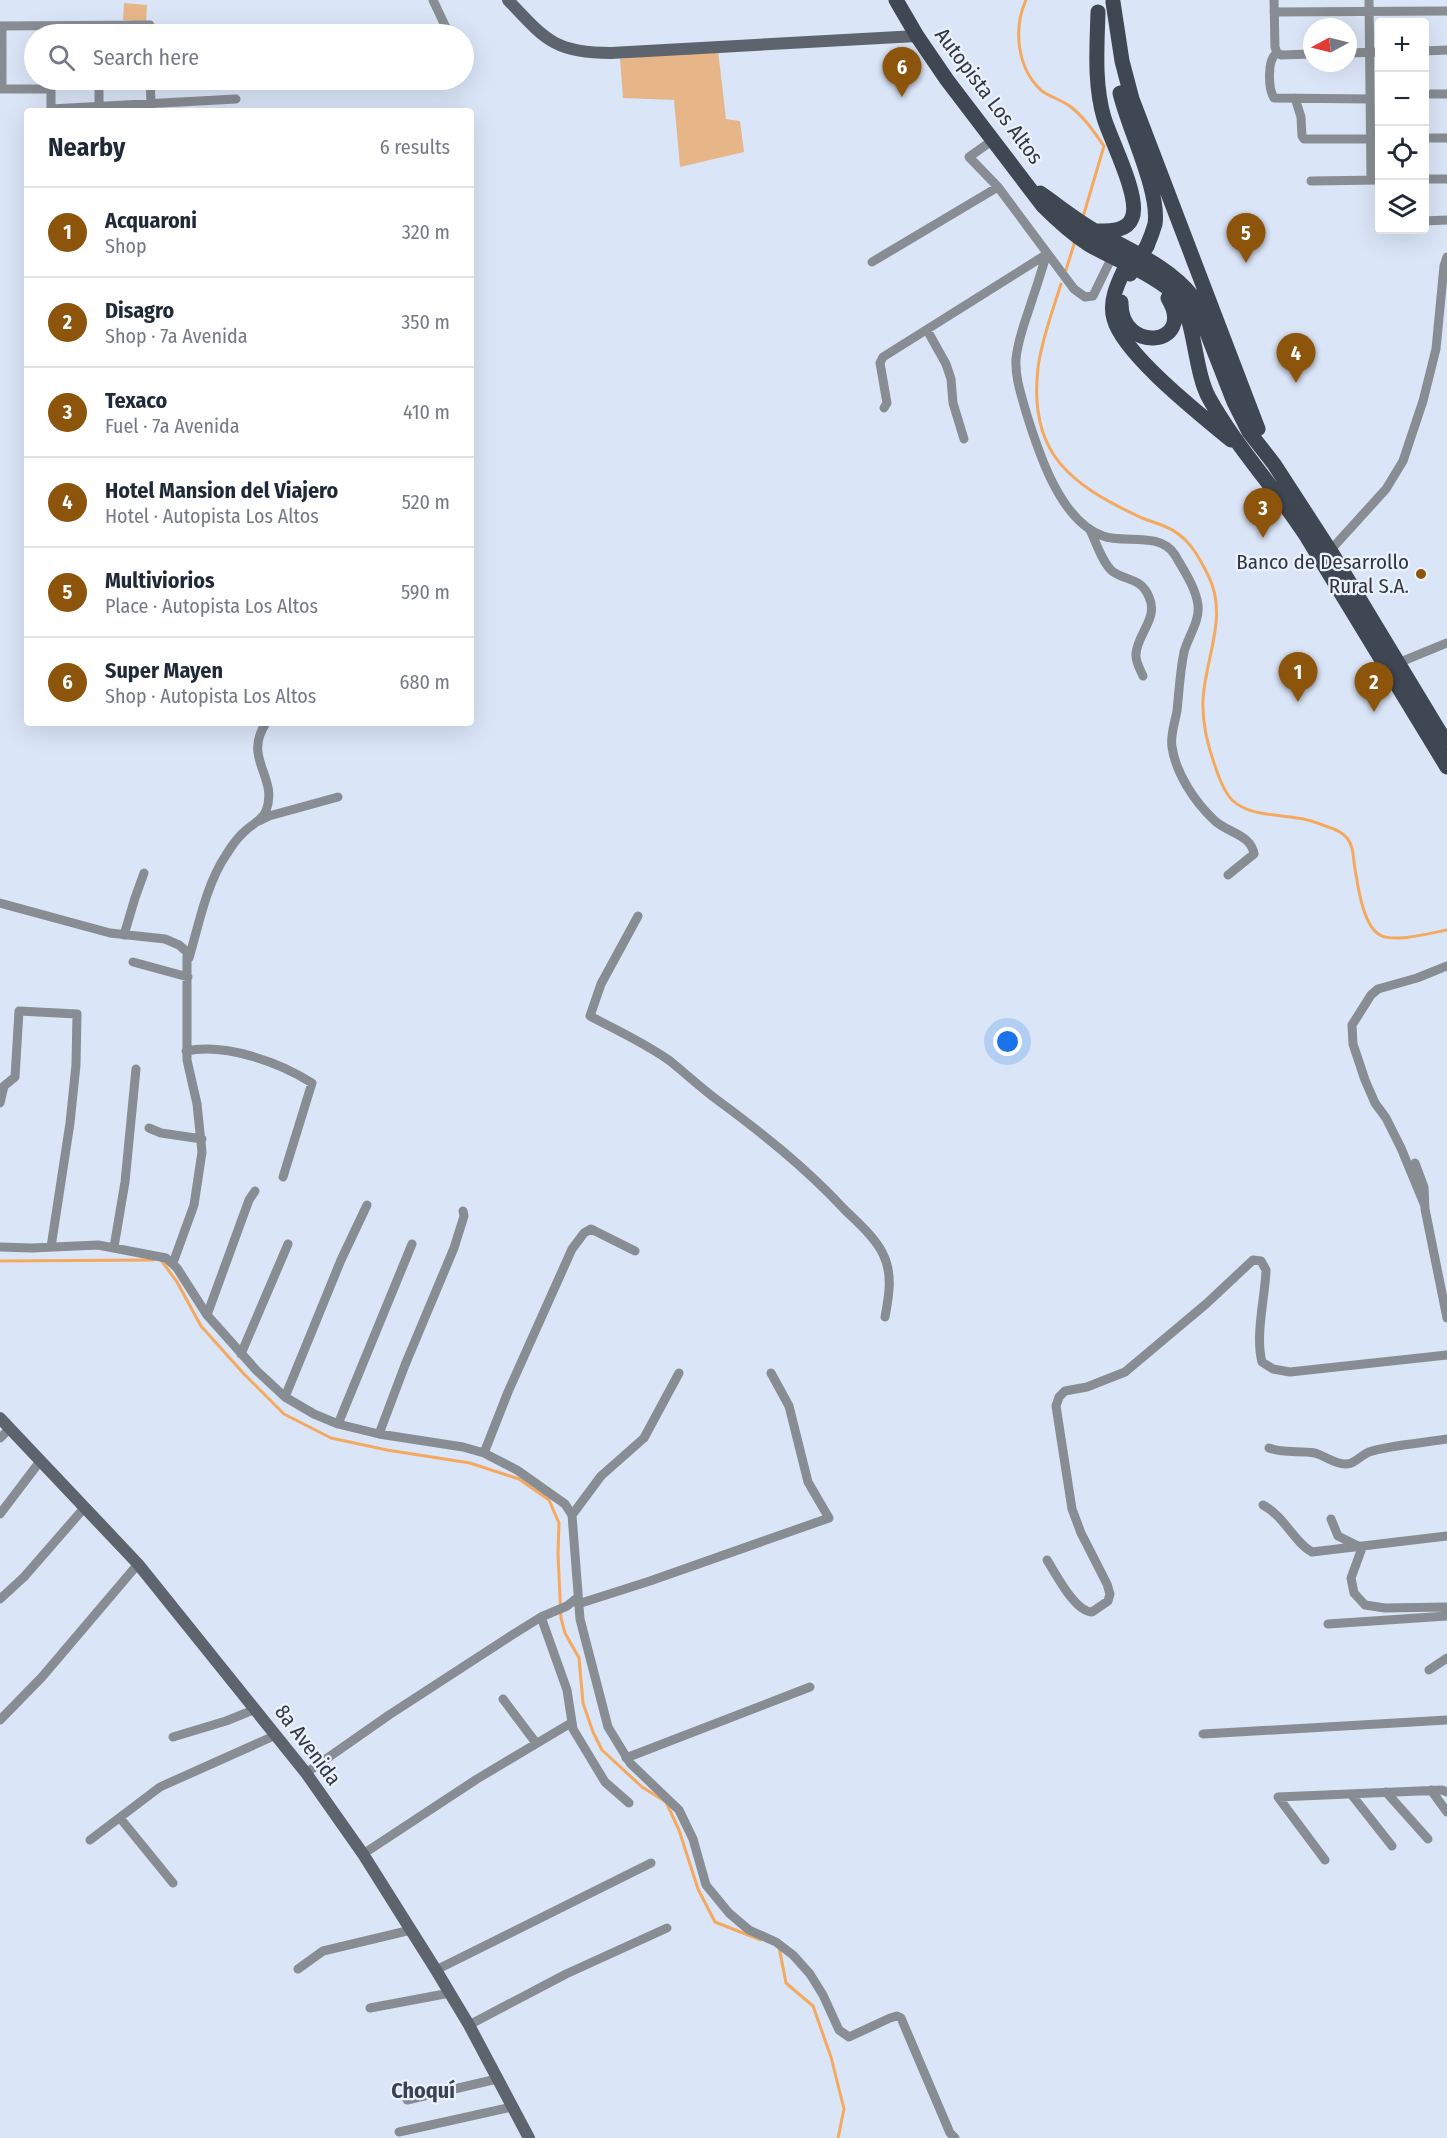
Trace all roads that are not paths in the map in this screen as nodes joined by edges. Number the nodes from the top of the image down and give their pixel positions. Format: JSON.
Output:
{"nodes":[{"id":1,"x":508,"y":0,"type":"edge"},
{"id":2,"x":896,"y":0,"type":"edge"},
{"id":3,"x":1274,"y":0,"type":"edge"},
{"id":4,"x":1369,"y":0,"type":"edge"},
{"id":5,"x":435,"y":1,"type":"edge"},
{"id":6,"x":1106,"y":4,"type":"edge"},
{"id":7,"x":1447,"y":11,"type":"edge"},
{"id":8,"x":1274,"y":12,"type":"junction"},
{"id":9,"x":1369,"y":12,"type":"junction"},
{"id":10,"x":445,"y":24,"type":"edge"},
{"id":11,"x":1,"y":26,"type":"edge"},
{"id":12,"x":24,"y":28,"type":"edge"},
{"id":13,"x":917,"y":36,"type":"junction"},
{"id":14,"x":1447,"y":50,"type":"edge"},
{"id":15,"x":1429,"y":51,"type":"edge"},
{"id":16,"x":1375,"y":52,"type":"edge"},
{"id":17,"x":1277,"y":53,"type":"junction"},
{"id":18,"x":1357,"y":53,"type":"edge"},
{"id":19,"x":1303,"y":54,"type":"edge"},
{"id":20,"x":24,"y":87,"type":"edge"},
{"id":21,"x":1,"y":89,"type":"edge"},
{"id":22,"x":51,"y":90,"type":"edge"},
{"id":23,"x":99,"y":90,"type":"edge"},
{"id":24,"x":150,"y":90,"type":"edge"},
{"id":25,"x":1431,"y":94,"type":"dead end"},
{"id":26,"x":1447,"y":94,"type":"edge"},
{"id":27,"x":1295,"y":98,"type":"junction"},
{"id":28,"x":236,"y":99,"type":"dead end"},
{"id":29,"x":1370,"y":99,"type":"junction"},
{"id":30,"x":151,"y":103,"type":"junction"},
{"id":31,"x":99,"y":106,"type":"junction"},
{"id":32,"x":51,"y":108,"type":"edge"},
{"id":33,"x":51,"y":108,"type":"edge"},
{"id":34,"x":1429,"y":138,"type":"edge"},
{"id":35,"x":1447,"y":138,"type":"edge"},
{"id":36,"x":1375,"y":139,"type":"edge"},
{"id":37,"x":993,"y":140,"type":"junction"},
{"id":38,"x":1429,"y":179,"type":"edge"},
{"id":39,"x":1447,"y":179,"type":"edge"},
{"id":40,"x":1375,"y":180,"type":"edge"},
{"id":41,"x":1311,"y":181,"type":"dead end"},
{"id":42,"x":998,"y":187,"type":"junction"},
{"id":43,"x":1447,"y":220,"type":"edge"},
{"id":44,"x":1429,"y":221,"type":"edge"},
{"id":45,"x":1092,"y":235,"type":"junction"},
{"id":46,"x":1047,"y":254,"type":"junction"},
{"id":47,"x":1112,"y":256,"type":"junction"},
{"id":48,"x":1447,"y":257,"type":"edge"},
{"id":49,"x":872,"y":262,"type":"dead end"},
{"id":50,"x":1127,"y":272,"type":"junction"},
{"id":51,"x":1161,"y":285,"type":"junction"},
{"id":52,"x":927,"y":330,"type":"junction"},
{"id":53,"x":884,"y":408,"type":"dead end"},
{"id":54,"x":964,"y":439,"type":"dead end"},
{"id":55,"x":1240,"y":448,"type":"junction"},
{"id":56,"x":1274,"y":464,"type":"junction"},
{"id":57,"x":1090,"y":529,"type":"junction"},
{"id":58,"x":1325,"y":555,"type":"junction"},
{"id":59,"x":1447,"y":643,"type":"edge"},
{"id":60,"x":1398,"y":663,"type":"junction"},
{"id":61,"x":1143,"y":676,"type":"dead end"},
{"id":62,"x":264,"y":726,"type":"edge"},
{"id":63,"x":1447,"y":744,"type":"edge"},
{"id":64,"x":1447,"y":767,"type":"edge"},
{"id":65,"x":338,"y":797,"type":"dead end"},
{"id":66,"x":255,"y":823,"type":"junction"},
{"id":67,"x":144,"y":873,"type":"dead end"},
{"id":68,"x":1228,"y":875,"type":"dead end"},
{"id":69,"x":0,"y":903,"type":"edge"},
{"id":70,"x":638,"y":916,"type":"dead end"},
{"id":71,"x":124,"y":935,"type":"junction"},
{"id":72,"x":188,"y":961,"type":"junction"},
{"id":73,"x":134,"y":962,"type":"dead end"},
{"id":74,"x":1447,"y":966,"type":"edge"},
{"id":75,"x":188,"y":977,"type":"junction"},
{"id":76,"x":186,"y":1051,"type":"junction"},
{"id":77,"x":136,"y":1069,"type":"dead end"},
{"id":78,"x":0,"y":1103,"type":"edge"},
{"id":79,"x":149,"y":1128,"type":"dead end"},
{"id":80,"x":202,"y":1139,"type":"junction"},
{"id":81,"x":1415,"y":1163,"type":"dead end"},
{"id":82,"x":283,"y":1177,"type":"dead end"},
{"id":83,"x":255,"y":1191,"type":"dead end"},
{"id":84,"x":367,"y":1205,"type":"dead end"},
{"id":85,"x":1425,"y":1206,"type":"junction"},
{"id":86,"x":463,"y":1211,"type":"dead end"},
{"id":87,"x":288,"y":1244,"type":"dead end"},
{"id":88,"x":412,"y":1244,"type":"dead end"},
{"id":89,"x":0,"y":1247,"type":"edge"},
{"id":90,"x":51,"y":1247,"type":"junction"},
{"id":91,"x":114,"y":1247,"type":"junction"},
{"id":92,"x":635,"y":1251,"type":"dead end"},
{"id":93,"x":173,"y":1263,"type":"junction"},
{"id":94,"x":207,"y":1315,"type":"junction"},
{"id":95,"x":885,"y":1317,"type":"dead end"},
{"id":96,"x":1447,"y":1318,"type":"edge"},
{"id":97,"x":241,"y":1354,"type":"junction"},
{"id":98,"x":1447,"y":1355,"type":"edge"},
{"id":99,"x":679,"y":1373,"type":"dead end"},
{"id":100,"x":771,"y":1373,"type":"dead end"},
{"id":101,"x":285,"y":1397,"type":"junction"},
{"id":102,"x":0,"y":1418,"type":"edge"},
{"id":103,"x":338,"y":1424,"type":"junction"},
{"id":104,"x":5,"y":1430,"type":"edge"},
{"id":105,"x":380,"y":1434,"type":"junction"},
{"id":106,"x":0,"y":1438,"type":"edge"},
{"id":107,"x":1447,"y":1439,"type":"edge"},
{"id":108,"x":1269,"y":1448,"type":"dead end"},
{"id":109,"x":484,"y":1453,"type":"junction"},
{"id":110,"x":41,"y":1460,"type":"junction"},
{"id":111,"x":1263,"y":1505,"type":"dead end"},
{"id":112,"x":85,"y":1507,"type":"junction"},
{"id":113,"x":0,"y":1514,"type":"edge"},
{"id":114,"x":572,"y":1515,"type":"junction"},
{"id":115,"x":1331,"y":1519,"type":"dead end"},
{"id":116,"x":1447,"y":1536,"type":"edge"},
{"id":117,"x":1362,"y":1548,"type":"junction"},
{"id":118,"x":1047,"y":1560,"type":"dead end"},
{"id":119,"x":138,"y":1564,"type":"junction"},
{"id":120,"x":0,"y":1599,"type":"edge"},
{"id":121,"x":578,"y":1600,"type":"junction"},
{"id":122,"x":1447,"y":1607,"type":"edge"},
{"id":123,"x":544,"y":1616,"type":"junction"},
{"id":124,"x":1447,"y":1616,"type":"edge"},
{"id":125,"x":1328,"y":1624,"type":"dead end"},
{"id":126,"x":1447,"y":1658,"type":"edge"},
{"id":127,"x":1429,"y":1670,"type":"dead end"},
{"id":128,"x":810,"y":1687,"type":"dead end"},
{"id":129,"x":502,"y":1699,"type":"dead end"},
{"id":130,"x":256,"y":1709,"type":"junction"},
{"id":131,"x":0,"y":1720,"type":"edge"},
{"id":132,"x":1447,"y":1720,"type":"edge"},
{"id":133,"x":571,"y":1723,"type":"junction"},
{"id":134,"x":1203,"y":1734,"type":"dead end"},
{"id":135,"x":276,"y":1735,"type":"junction"},
{"id":136,"x":174,"y":1737,"type":"dead end"},
{"id":137,"x":536,"y":1743,"type":"junction"},
{"id":138,"x":626,"y":1758,"type":"junction"},
{"id":139,"x":306,"y":1773,"type":"junction"},
{"id":140,"x":1431,"y":1790,"type":"junction"},
{"id":141,"x":1447,"y":1791,"type":"edge"},
{"id":142,"x":1386,"y":1792,"type":"junction"},
{"id":143,"x":1351,"y":1794,"type":"junction"},
{"id":144,"x":629,"y":1803,"type":"dead end"},
{"id":145,"x":1447,"y":1812,"type":"edge"},
{"id":146,"x":120,"y":1818,"type":"junction"},
{"id":147,"x":1428,"y":1839,"type":"dead end"},
{"id":148,"x":90,"y":1840,"type":"dead end"},
{"id":149,"x":1392,"y":1846,"type":"dead end"},
{"id":150,"x":363,"y":1854,"type":"junction"},
{"id":151,"x":1325,"y":1860,"type":"dead end"},
{"id":152,"x":651,"y":1863,"type":"dead end"},
{"id":153,"x":173,"y":1883,"type":"dead end"},
{"id":154,"x":667,"y":1928,"type":"dead end"},
{"id":155,"x":411,"y":1930,"type":"junction"},
{"id":156,"x":298,"y":1969,"type":"dead end"},
{"id":157,"x":436,"y":1970,"type":"junction"},
{"id":158,"x":450,"y":1993,"type":"junction"},
{"id":159,"x":370,"y":2008,"type":"dead end"},
{"id":160,"x":469,"y":2025,"type":"junction"},
{"id":161,"x":497,"y":2079,"type":"junction"},
{"id":162,"x":407,"y":2100,"type":"dead end"},
{"id":163,"x":512,"y":2107,"type":"junction"},
{"id":164,"x":399,"y":2132,"type":"dead end"},
{"id":165,"x":529,"y":2138,"type":"edge"},
{"id":166,"x":955,"y":2138,"type":"edge"}],
"edges":[{"from":1,"to":13,"type":"street"},
{"from":2,"to":13,"type":"main road","name":"Autopista Los Altos"},
{"from":3,"to":8,"type":"street"},
{"from":4,"to":9,"type":"street"},
{"from":5,"to":10,"type":"street"},
{"from":6,"to":45,"type":"main road"},
{"from":6,"to":50,"type":"main road","bridge":true},
{"from":6,"to":56,"type":"main road"},
{"from":7,"to":9,"type":"street"},
{"from":8,"to":9,"type":"street"},
{"from":8,"to":17,"type":"street"},
{"from":9,"to":16,"type":"street"},
{"from":11,"to":12,"type":"street"},
{"from":11,"to":21,"type":"street"},
{"from":13,"to":37,"type":"main road","name":"Autopista Los Altos"},
{"from":14,"to":15,"type":"street"},
{"from":16,"to":18,"type":"street"},
{"from":16,"to":29,"type":"street"},
{"from":17,"to":19,"type":"street"},
{"from":17,"to":27,"type":"street"},
{"from":20,"to":21,"type":"street"},
{"from":22,"to":33,"type":"street"},
{"from":23,"to":31,"type":"street"},
{"from":24,"to":30,"type":"street"},
{"from":25,"to":26,"type":"street"},
{"from":27,"to":29,"type":"street"},
{"from":27,"to":36,"type":"street"},
{"from":28,"to":30,"type":"street"},
{"from":29,"to":36,"type":"street"},
{"from":30,"to":31,"type":"street"},
{"from":31,"to":32,"type":"street"},
{"from":34,"to":35,"type":"street"},
{"from":37,"to":42,"type":"street"},
{"from":37,"to":45,"type":"main road","name":"Autopista Los Altos"},
{"from":38,"to":39,"type":"street"},
{"from":40,"to":41,"type":"street"},
{"from":42,"to":46,"type":"street"},
{"from":42,"to":49,"type":"street"},
{"from":43,"to":44,"type":"street"},
{"from":45,"to":47,"type":"main road","name":"Autopista Los Altos"},
{"from":45,"to":56,"type":"main road","name":"Autopista Los Altos"},
{"from":46,"to":47,"type":"street"},
{"from":46,"to":52,"type":"street"},
{"from":46,"to":57,"type":"street"},
{"from":47,"to":51,"type":"main road","name":"Autopista Los Altos"},
{"from":48,"to":58,"type":"street"},
{"from":50,"to":51,"type":"main road"},
{"from":50,"to":55,"type":"main road"},
{"from":51,"to":55,"type":"main road","name":"Autopista Los Altos"},
{"from":52,"to":53,"type":"street"},
{"from":52,"to":54,"type":"street"},
{"from":55,"to":58,"type":"main road"},
{"from":56,"to":58,"type":"main road"},
{"from":57,"to":61,"type":"street"},
{"from":57,"to":68,"type":"street"},
{"from":58,"to":60,"type":"main road"},
{"from":58,"to":64,"type":"main road"},
{"from":59,"to":60,"type":"street"},
{"from":60,"to":63,"type":"main road"},
{"from":62,"to":66,"type":"street"},
{"from":65,"to":66,"type":"street"},
{"from":66,"to":72,"type":"street"},
{"from":67,"to":71,"type":"street"},
{"from":69,"to":71,"type":"street"},
{"from":70,"to":95,"type":"street"},
{"from":71,"to":72,"type":"street"},
{"from":72,"to":75,"type":"street"},
{"from":73,"to":75,"type":"street"},
{"from":74,"to":85,"type":"street"},
{"from":75,"to":76,"type":"street"},
{"from":76,"to":80,"type":"street"},
{"from":76,"to":82,"type":"street"},
{"from":77,"to":91,"type":"street"},
{"from":78,"to":90,"type":"street"},
{"from":79,"to":80,"type":"street"},
{"from":80,"to":93,"type":"street"},
{"from":81,"to":85,"type":"street"},
{"from":83,"to":94,"type":"street"},
{"from":84,"to":101,"type":"street"},
{"from":85,"to":96,"type":"street"},
{"from":86,"to":105,"type":"street"},
{"from":87,"to":97,"type":"street"},
{"from":88,"to":103,"type":"street"},
{"from":89,"to":90,"type":"street"},
{"from":90,"to":91,"type":"street"},
{"from":91,"to":93,"type":"street"},
{"from":92,"to":109,"type":"street"},
{"from":93,"to":94,"type":"street"},
{"from":94,"to":97,"type":"street"},
{"from":97,"to":101,"type":"street"},
{"from":98,"to":118,"type":"street"},
{"from":99,"to":114,"type":"street"},
{"from":100,"to":121,"type":"street"},
{"from":101,"to":103,"type":"street"},
{"from":102,"to":104,"type":"street","name":"8a Avenida"},
{"from":103,"to":105,"type":"street"},
{"from":104,"to":106,"type":"street"},
{"from":104,"to":110,"type":"street","name":"8a Avenida"},
{"from":105,"to":109,"type":"street"},
{"from":107,"to":108,"type":"street"},
{"from":109,"to":114,"type":"street"},
{"from":110,"to":112,"type":"street","name":"8a Avenida"},
{"from":110,"to":113,"type":"street"},
{"from":111,"to":117,"type":"street"},
{"from":112,"to":119,"type":"street","name":"8a Avenida"},
{"from":112,"to":120,"type":"street"},
{"from":114,"to":121,"type":"street"},
{"from":115,"to":117,"type":"street"},
{"from":116,"to":117,"type":"street"},
{"from":117,"to":122,"type":"street"},
{"from":119,"to":130,"type":"street","name":"8a Avenida"},
{"from":119,"to":131,"type":"street"},
{"from":121,"to":123,"type":"street"},
{"from":121,"to":138,"type":"street"},
{"from":123,"to":133,"type":"street"},
{"from":123,"to":139,"type":"street"},
{"from":124,"to":125,"type":"street"},
{"from":126,"to":127,"type":"street"},
{"from":128,"to":138,"type":"street"},
{"from":129,"to":137,"type":"street"},
{"from":130,"to":135,"type":"street","name":"8a Avenida"},
{"from":130,"to":136,"type":"street"},
{"from":132,"to":134,"type":"street"},
{"from":133,"to":137,"type":"street"},
{"from":133,"to":144,"type":"street"},
{"from":135,"to":139,"type":"street","name":"8a Avenida"},
{"from":135,"to":146,"type":"street"},
{"from":137,"to":150,"type":"street"},
{"from":138,"to":166,"type":"street"},
{"from":139,"to":150,"type":"street","name":"8a Avenida"},
{"from":140,"to":141,"type":"street"},
{"from":140,"to":142,"type":"street"},
{"from":140,"to":145,"type":"street"},
{"from":142,"to":143,"type":"street"},
{"from":142,"to":147,"type":"street"},
{"from":143,"to":149,"type":"street"},
{"from":143,"to":151,"type":"street"},
{"from":146,"to":148,"type":"street"},
{"from":146,"to":153,"type":"street"},
{"from":150,"to":155,"type":"street","name":"8a Avenida"},
{"from":152,"to":157,"type":"street"},
{"from":154,"to":160,"type":"street"},
{"from":155,"to":156,"type":"street"},
{"from":155,"to":157,"type":"street","name":"8a Avenida"},
{"from":157,"to":158,"type":"street","name":"8a Avenida"},
{"from":158,"to":159,"type":"street"},
{"from":158,"to":160,"type":"street","name":"8a Avenida"},
{"from":160,"to":161,"type":"street","name":"8a Avenida"},
{"from":161,"to":162,"type":"street"},
{"from":161,"to":163,"type":"street","name":"8a Avenida"},
{"from":163,"to":164,"type":"street"},
{"from":163,"to":165,"type":"street","name":"8a Avenida"}]}
